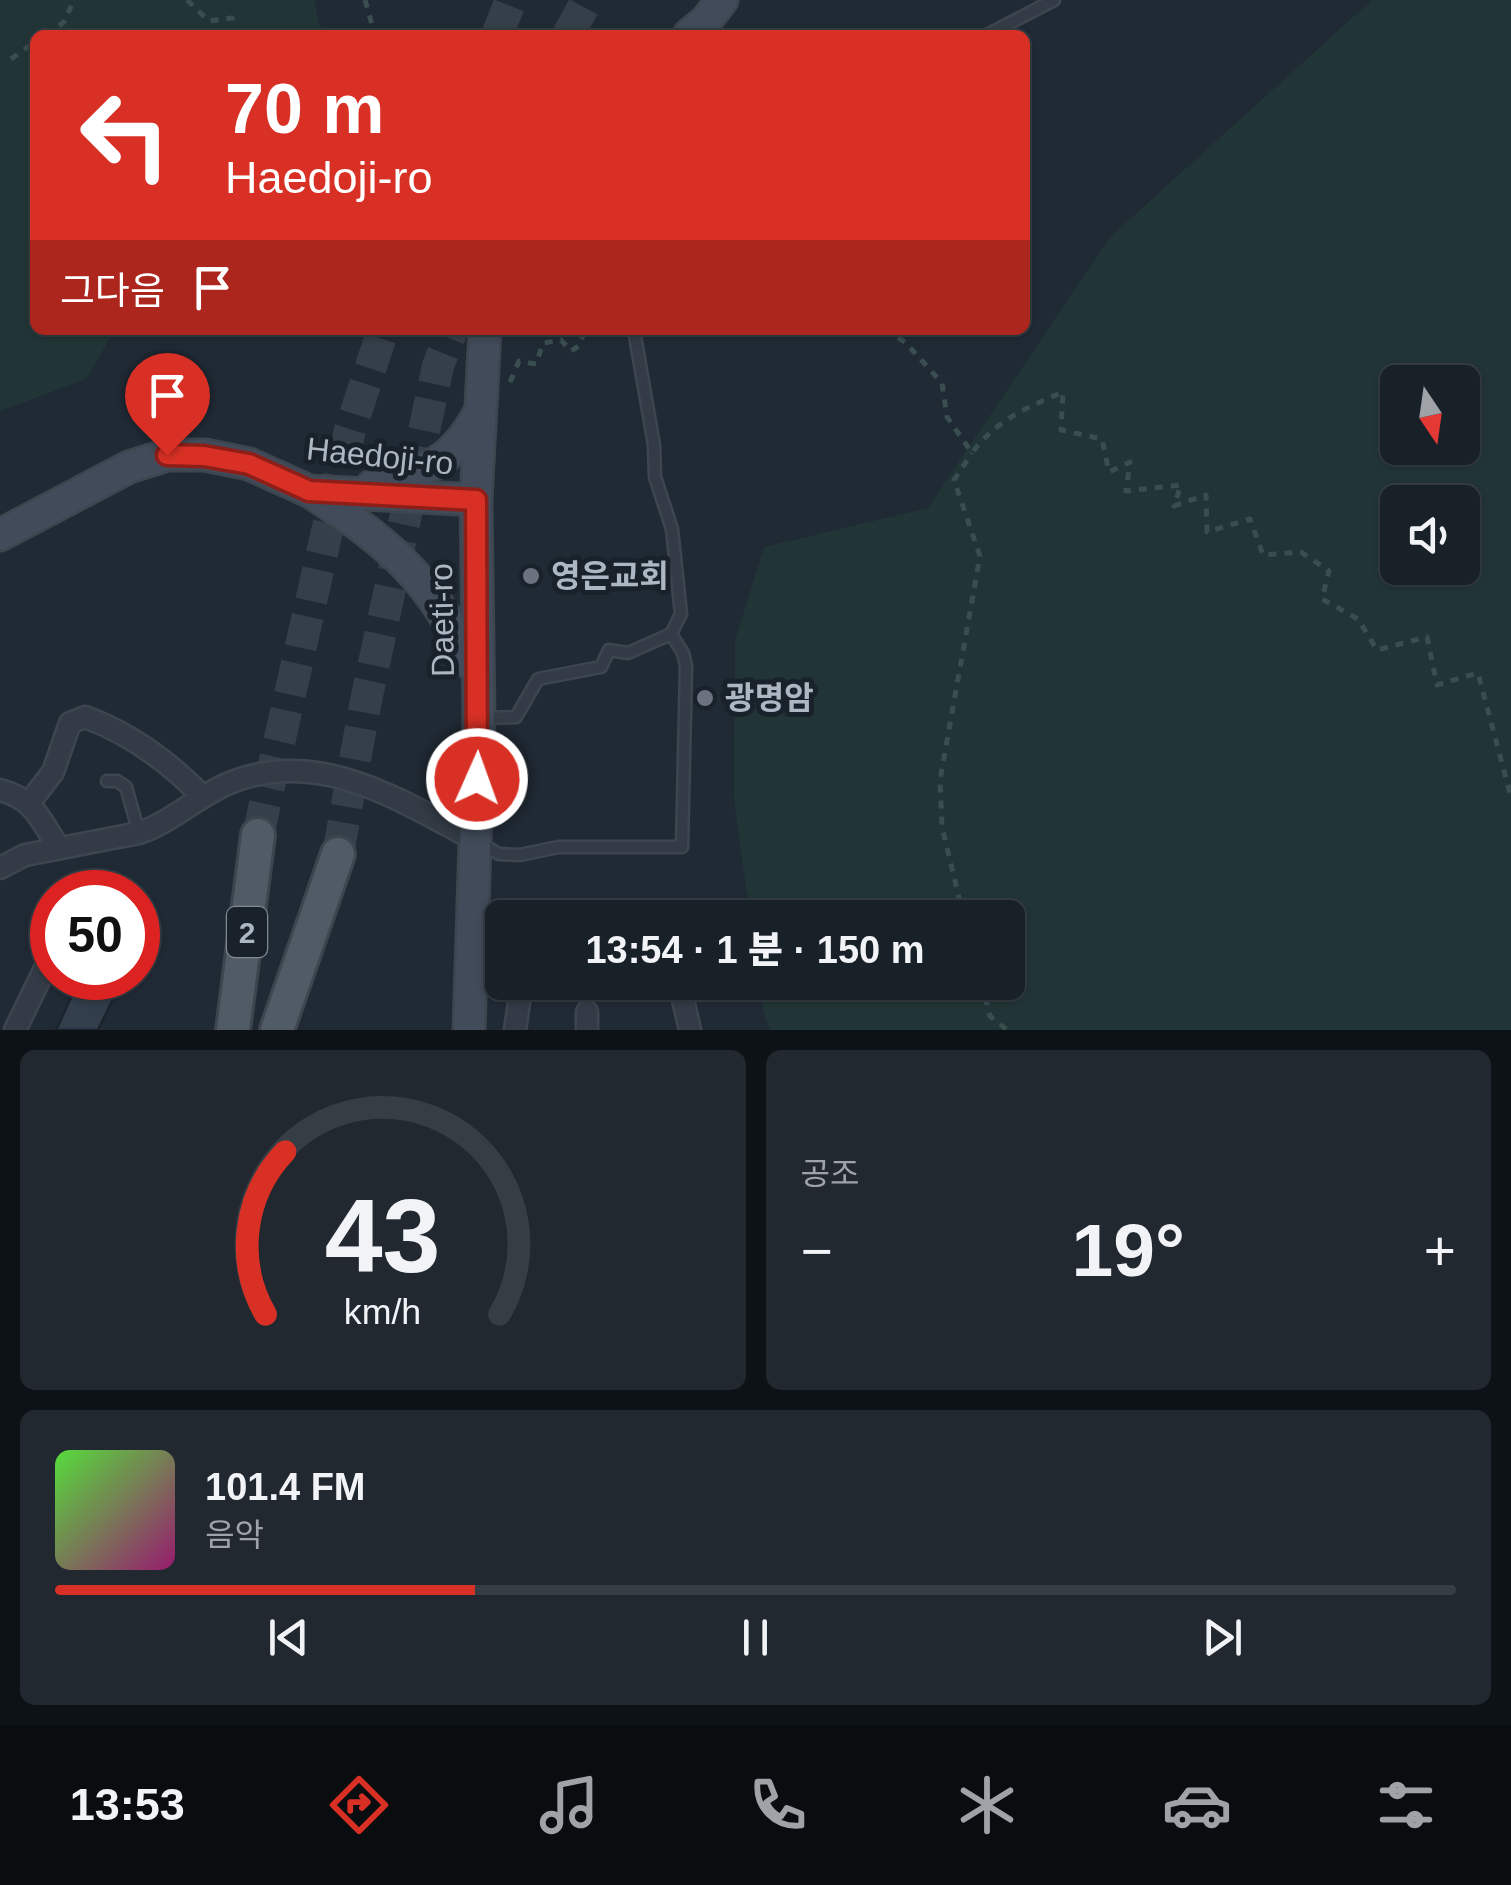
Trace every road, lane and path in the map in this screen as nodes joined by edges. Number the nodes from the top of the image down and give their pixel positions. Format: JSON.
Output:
{"nodes":[{"id":1,"x":74,"y":0,"type":"edge"},
{"id":2,"x":187,"y":0,"type":"edge"},
{"id":3,"x":365,"y":0,"type":"edge"},
{"id":4,"x":722,"y":0,"type":"edge"},
{"id":5,"x":1054,"y":0,"type":"edge"},
{"id":6,"x":53,"y":30,"type":"edge"},
{"id":7,"x":233,"y":30,"type":"edge"},
{"id":8,"x":374,"y":30,"type":"edge"},
{"id":9,"x":696,"y":30,"type":"edge"},
{"id":10,"x":997,"y":30,"type":"edge"},
{"id":11,"x":30,"y":46,"type":"edge"},
{"id":12,"x":11,"y":60,"type":"dead end"},
{"id":13,"x":485,"y":335,"type":"edge"},
{"id":14,"x":583,"y":335,"type":"edge"},
{"id":15,"x":635,"y":335,"type":"edge"},
{"id":16,"x":893,"y":335,"type":"edge"},
{"id":17,"x":480,"y":404,"type":"junction"},
{"id":18,"x":972,"y":453,"type":"junction"},
{"id":19,"x":309,"y":491,"type":"junction"},
{"id":20,"x":347,"y":494,"type":"junction"},
{"id":21,"x":476,"y":500,"type":"junction"},
{"id":22,"x":0,"y":535,"type":"edge"},
{"id":23,"x":671,"y":634,"type":"junction"},
{"id":24,"x":477,"y":677,"type":"junction"},
{"id":25,"x":479,"y":718,"type":"junction"},
{"id":26,"x":106,"y":781,"type":"dead end"},
{"id":27,"x":0,"y":790,"type":"edge"},
{"id":28,"x":204,"y":797,"type":"junction"},
{"id":29,"x":1511,"y":797,"type":"edge"},
{"id":30,"x":30,"y":803,"type":"junction"},
{"id":31,"x":139,"y":834,"type":"junction"},
{"id":32,"x":258,"y":834,"type":"tunnel mouth"},
{"id":33,"x":475,"y":840,"type":"junction"},
{"id":34,"x":60,"y":848,"type":"junction"},
{"id":35,"x":338,"y":854,"type":"tunnel mouth"},
{"id":36,"x":0,"y":868,"type":"edge"},
{"id":37,"x":960,"y":900,"type":"edge"},
{"id":38,"x":30,"y":998,"type":"edge"},
{"id":39,"x":519,"y":1000,"type":"edge"},
{"id":40,"x":682,"y":1000,"type":"edge"},
{"id":41,"x":986,"y":1000,"type":"edge"},
{"id":42,"x":0,"y":1023,"type":"edge"},
{"id":43,"x":14,"y":1030,"type":"edge"},
{"id":44,"x":233,"y":1030,"type":"edge"},
{"id":45,"x":277,"y":1030,"type":"edge"},
{"id":46,"x":469,"y":1030,"type":"edge"},
{"id":47,"x":514,"y":1030,"type":"edge"},
{"id":48,"x":690,"y":1030,"type":"edge"},
{"id":49,"x":1007,"y":1030,"type":"edge"}],
"edges":[{"from":1,"to":6,"type":"path"},
{"from":2,"to":7,"type":"path"},
{"from":3,"to":8,"type":"path"},
{"from":4,"to":9,"type":"street"},
{"from":5,"to":10,"type":"lane"},
{"from":11,"to":12,"type":"path"},
{"from":13,"to":17,"type":"street","name":"Daeti-ro"},
{"from":14,"to":17,"type":"path"},
{"from":15,"to":23,"type":"lane"},
{"from":16,"to":18,"type":"path"},
{"from":17,"to":20,"type":"street"},
{"from":17,"to":21,"type":"street","name":"Daeti-ro"},
{"from":18,"to":29,"type":"path"},
{"from":18,"to":37,"type":"path"},
{"from":19,"to":20,"type":"street","name":"Haedoji-ro"},
{"from":19,"to":22,"type":"street","name":"Haedoji-ro"},
{"from":19,"to":24,"type":"street"},
{"from":20,"to":21,"type":"street","name":"Haedoji-ro"},
{"from":21,"to":24,"type":"street","name":"Daeti-ro"},
{"from":23,"to":25,"type":"lane"},
{"from":23,"to":33,"type":"lane"},
{"from":24,"to":25,"type":"street","name":"Daeti-ro"},
{"from":25,"to":33,"type":"street","name":"Daeti-ro"},
{"from":26,"to":31,"type":"lane"},
{"from":27,"to":30,"type":"street"},
{"from":28,"to":30,"type":"street"},
{"from":28,"to":31,"type":"street"},
{"from":28,"to":33,"type":"street"},
{"from":30,"to":34,"type":"street"},
{"from":31,"to":34,"type":"street"},
{"from":32,"to":44,"type":"main road","number":"2"},
{"from":33,"to":46,"type":"street","name":"Daeti-ro"},
{"from":34,"to":36,"type":"street"},
{"from":35,"to":45,"type":"main road","number":"2"},
{"from":38,"to":43,"type":"street"},
{"from":39,"to":47,"type":"street"},
{"from":40,"to":48,"type":"street"},
{"from":41,"to":49,"type":"path"},
{"from":42,"to":43,"type":"street"}]}
